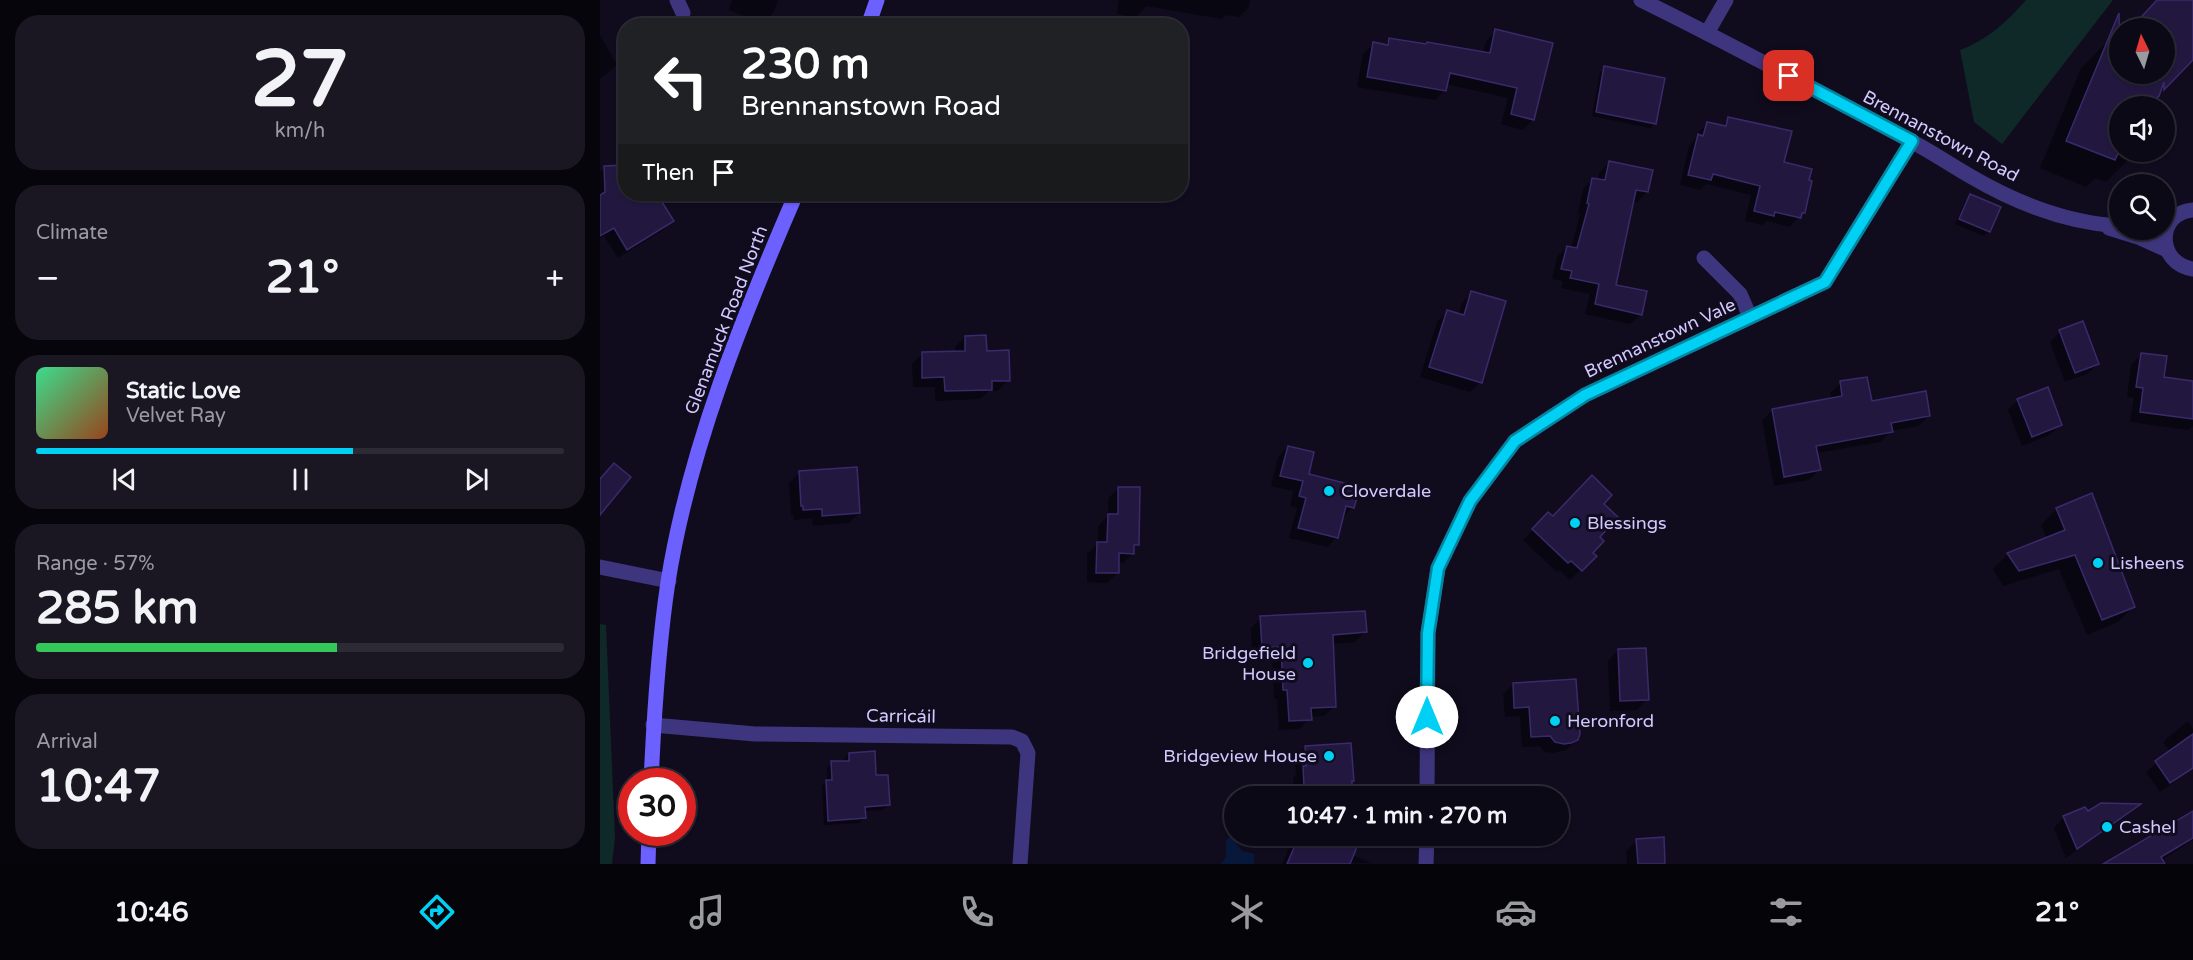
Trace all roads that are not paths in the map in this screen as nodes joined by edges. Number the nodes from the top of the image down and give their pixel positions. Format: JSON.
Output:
{"nodes":[{"id":1,"x":877,"y":0,"type":"edge"},
{"id":2,"x":1641,"y":0,"type":"edge"},
{"id":3,"x":1726,"y":0,"type":"edge"},
{"id":4,"x":871,"y":18,"type":"edge"},
{"id":5,"x":1707,"y":33,"type":"junction"},
{"id":6,"x":1912,"y":141,"type":"junction"},
{"id":7,"x":793,"y":201,"type":"edge"},
{"id":8,"x":2193,"y":210,"type":"edge"},
{"id":9,"x":2175,"y":218,"type":"edge"},
{"id":10,"x":2101,"y":225,"type":"junction"},
{"id":11,"x":2109,"y":225,"type":"edge"},
{"id":12,"x":2165,"y":240,"type":"edge"},
{"id":13,"x":2167,"y":250,"type":"junction"},
{"id":14,"x":1704,"y":258,"type":"dead end"},
{"id":15,"x":2193,"y":269,"type":"edge"},
{"id":16,"x":1750,"y":318,"type":"junction"},
{"id":17,"x":600,"y":567,"type":"edge"},
{"id":18,"x":669,"y":581,"type":"junction"},
{"id":19,"x":653,"y":725,"type":"junction"},
{"id":20,"x":651,"y":768,"type":"edge"},
{"id":21,"x":1427,"y":786,"type":"edge"},
{"id":22,"x":649,"y":846,"type":"edge"},
{"id":23,"x":1427,"y":846,"type":"edge"},
{"id":24,"x":648,"y":864,"type":"edge"},
{"id":25,"x":1020,"y":864,"type":"edge"},
{"id":26,"x":1426,"y":864,"type":"edge"}],
"edges":[{"from":1,"to":4,"type":"main road"},
{"from":2,"to":5,"type":"street","name":"Brennanstown Road"},
{"from":3,"to":5,"type":"street"},
{"from":5,"to":6,"type":"street","name":"Brennanstown Road"},
{"from":6,"to":10,"type":"street","name":"Brennanstown Road"},
{"from":6,"to":16,"type":"street","name":"Brennanstown Vale"},
{"from":7,"to":18,"type":"main road","name":"Glenamuck Road North"},
{"from":8,"to":9,"type":"street"},
{"from":10,"to":11,"type":"street","name":"Brennanstown Road"},
{"from":10,"to":13,"type":"street","name":"Brennanstown Road"},
{"from":12,"to":13,"type":"street"},
{"from":13,"to":15,"type":"street","name":"Brennanstown Road"},
{"from":14,"to":16,"type":"street"},
{"from":16,"to":21,"type":"street","name":"Brennanstown Vale"},
{"from":17,"to":18,"type":"street"},
{"from":18,"to":19,"type":"main road","name":"Glenamuck Road North"},
{"from":19,"to":20,"type":"main road","name":"Glenamuck Road North"},
{"from":19,"to":25,"type":"street","name":"Carricáil"},
{"from":22,"to":24,"type":"main road"},
{"from":23,"to":26,"type":"street"}]}
